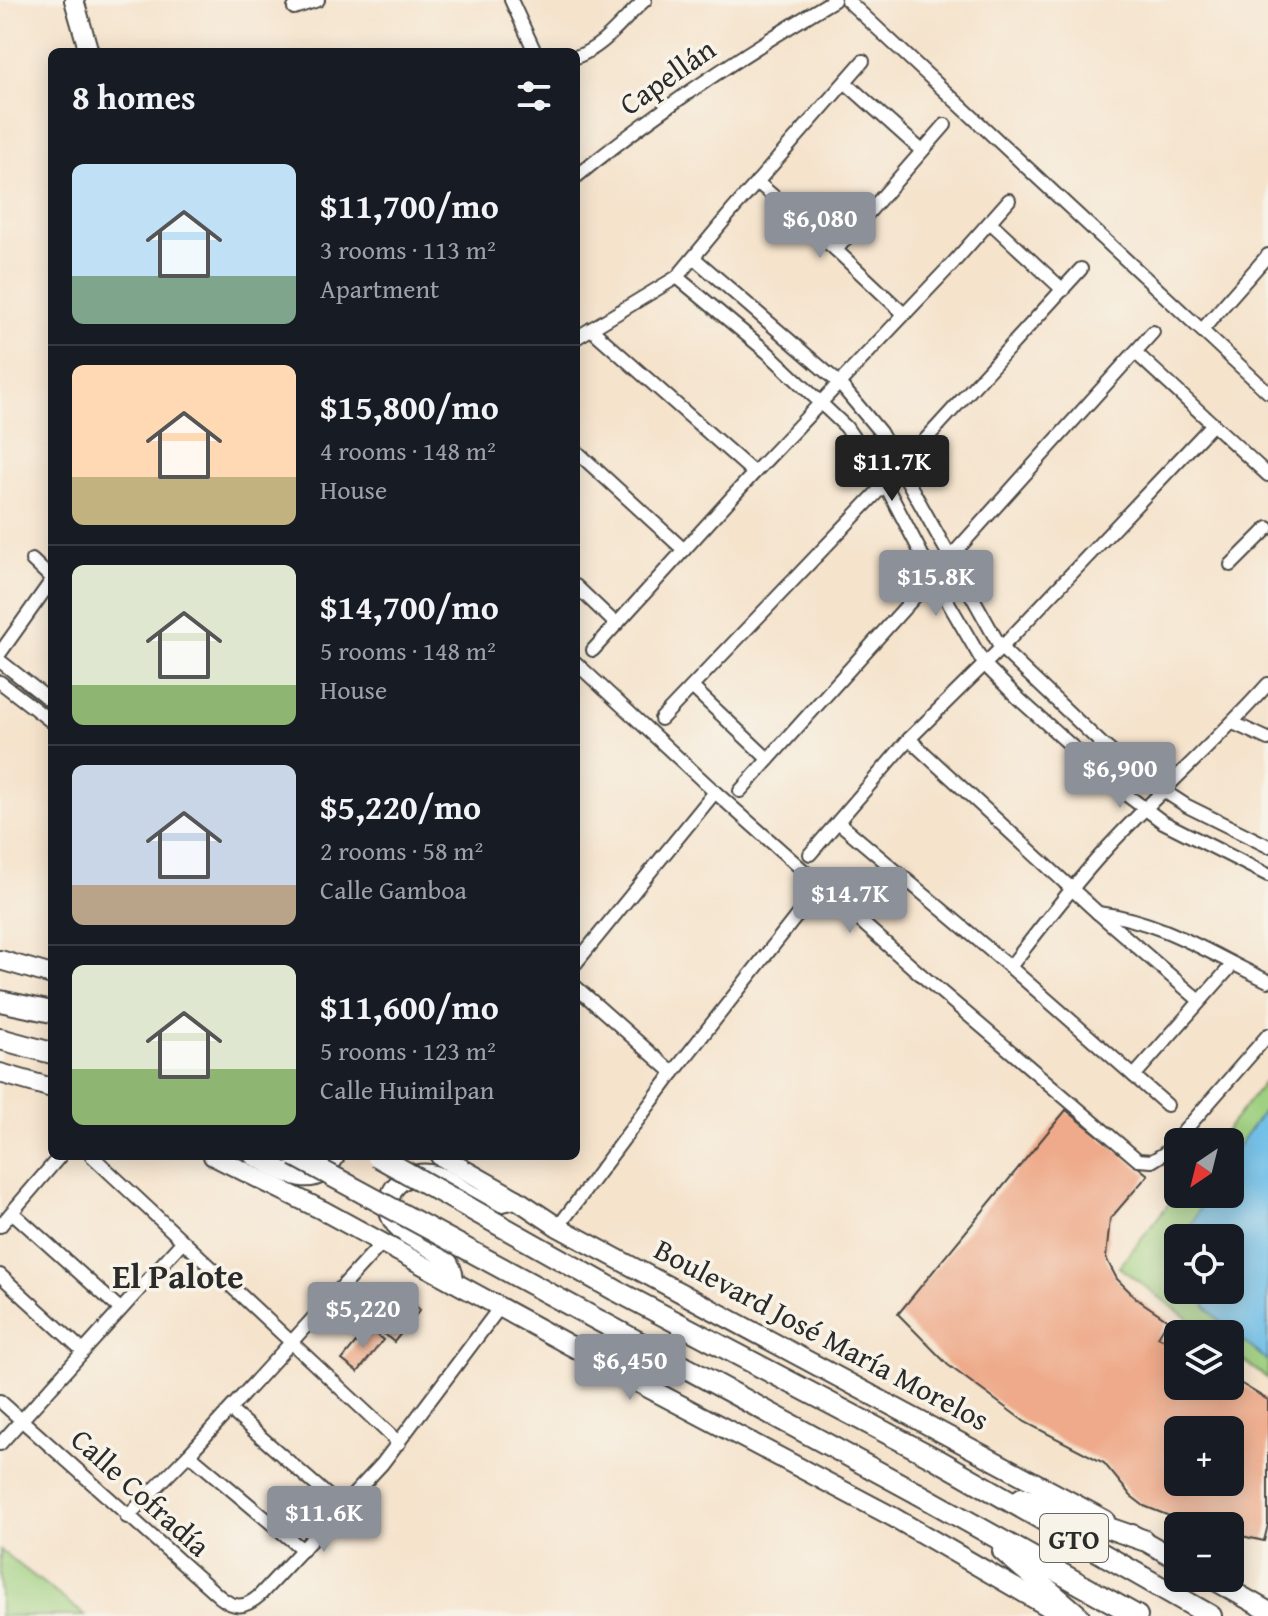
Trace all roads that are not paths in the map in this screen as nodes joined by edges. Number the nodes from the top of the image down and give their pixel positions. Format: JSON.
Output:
{"nodes":[{"id":1,"x":74,"y":0,"type":"edge"},
{"id":2,"x":318,"y":0,"type":"edge"},
{"id":3,"x":511,"y":0,"type":"edge"},
{"id":4,"x":621,"y":0,"type":"edge"},
{"id":5,"x":645,"y":0,"type":"edge"},
{"id":6,"x":834,"y":0,"type":"edge"},
{"id":7,"x":847,"y":0,"type":"edge"},
{"id":8,"x":294,"y":8,"type":"dead end"},
{"id":9,"x":628,"y":15,"type":"junction"},
{"id":10,"x":88,"y":48,"type":"edge"},
{"id":11,"x":533,"y":48,"type":"edge"},
{"id":12,"x":580,"y":55,"type":"edge"},
{"id":13,"x":863,"y":61,"type":"dead end"},
{"id":14,"x":846,"y":83,"type":"junction"},
{"id":15,"x":945,"y":125,"type":"dead end"},
{"id":16,"x":922,"y":151,"type":"junction"},
{"id":17,"x":580,"y":174,"type":"edge"},
{"id":18,"x":757,"y":182,"type":"junction"},
{"id":19,"x":1009,"y":200,"type":"dead end"},
{"id":20,"x":990,"y":222,"type":"junction"},
{"id":21,"x":836,"y":250,"type":"junction"},
{"id":22,"x":1268,"y":255,"type":"edge"},
{"id":23,"x":694,"y":258,"type":"junction"},
{"id":24,"x":1081,"y":269,"type":"dead end"},
{"id":25,"x":677,"y":277,"type":"junction"},
{"id":26,"x":1063,"y":290,"type":"junction"},
{"id":27,"x":904,"y":314,"type":"junction"},
{"id":28,"x":591,"y":329,"type":"junction"},
{"id":29,"x":1202,"y":330,"type":"junction"},
{"id":30,"x":1153,"y":332,"type":"dead end"},
{"id":31,"x":580,"y":336,"type":"edge"},
{"id":32,"x":1136,"y":353,"type":"junction"},
{"id":33,"x":839,"y":383,"type":"junction"},
{"id":34,"x":1268,"y":392,"type":"edge"},
{"id":35,"x":821,"y":401,"type":"junction"},
{"id":36,"x":1213,"y":424,"type":"junction"},
{"id":37,"x":580,"y":455,"type":"edge"},
{"id":38,"x":901,"y":467,"type":"junction"},
{"id":39,"x":754,"y":473,"type":"junction"},
{"id":40,"x":1268,"y":475,"type":"edge"},
{"id":41,"x":885,"y":484,"type":"junction"},
{"id":42,"x":1268,"y":528,"type":"edge"},
{"id":43,"x":684,"y":550,"type":"junction"},
{"id":44,"x":950,"y":558,"type":"junction"},
{"id":45,"x":32,"y":560,"type":"dead end"},
{"id":46,"x":1231,"y":565,"type":"dead end"},
{"id":47,"x":48,"y":576,"type":"edge"},
{"id":48,"x":934,"y":578,"type":"junction"},
{"id":49,"x":48,"y":586,"type":"edge"},
{"id":50,"x":580,"y":590,"type":"edge"},
{"id":51,"x":616,"y":624,"type":"junction"},
{"id":52,"x":1001,"y":648,"type":"junction"},
{"id":53,"x":593,"y":650,"type":"dead end"},
{"id":54,"x":0,"y":653,"type":"edge"},
{"id":55,"x":0,"y":661,"type":"edge"},
{"id":56,"x":984,"y":664,"type":"junction"},
{"id":57,"x":580,"y":667,"type":"edge"},
{"id":58,"x":0,"y":682,"type":"edge"},
{"id":59,"x":1268,"y":684,"type":"edge"},
{"id":60,"x":692,"y":687,"type":"junction"},
{"id":61,"x":48,"y":699,"type":"edge"},
{"id":62,"x":48,"y":719,"type":"edge"},
{"id":63,"x":661,"y":719,"type":"dead end"},
{"id":64,"x":1233,"y":723,"type":"junction"},
{"id":65,"x":909,"y":739,"type":"junction"},
{"id":66,"x":1268,"y":739,"type":"edge"},
{"id":67,"x":768,"y":759,"type":"junction"},
{"id":68,"x":740,"y":791,"type":"dead end"},
{"id":69,"x":1162,"y":791,"type":"junction"},
{"id":70,"x":715,"y":792,"type":"junction"},
{"id":71,"x":1146,"y":809,"type":"junction"},
{"id":72,"x":838,"y":822,"type":"junction"},
{"id":73,"x":1268,"y":846,"type":"edge"},
{"id":74,"x":810,"y":854,"type":"dead end"},
{"id":75,"x":1268,"y":875,"type":"edge"},
{"id":76,"x":821,"y":885,"type":"junction"},
{"id":77,"x":1071,"y":888,"type":"junction"},
{"id":78,"x":1098,"y":913,"type":"junction"},
{"id":79,"x":580,"y":958,"type":"edge"},
{"id":80,"x":0,"y":960,"type":"edge"},
{"id":81,"x":1233,"y":964,"type":"junction"},
{"id":82,"x":1010,"y":967,"type":"junction"},
{"id":83,"x":48,"y":974,"type":"edge"},
{"id":84,"x":1268,"y":981,"type":"edge"},
{"id":85,"x":580,"y":991,"type":"edge"},
{"id":86,"x":0,"y":1000,"type":"edge"},
{"id":87,"x":1200,"y":1001,"type":"junction"},
{"id":88,"x":48,"y":1008,"type":"edge"},
{"id":89,"x":1268,"y":1035,"type":"edge"},
{"id":90,"x":0,"y":1039,"type":"edge"},
{"id":91,"x":48,"y":1052,"type":"edge"},
{"id":92,"x":0,"y":1073,"type":"edge"},
{"id":93,"x":673,"y":1073,"type":"junction"},
{"id":94,"x":1134,"y":1076,"type":"junction"},
{"id":95,"x":48,"y":1087,"type":"edge"},
{"id":96,"x":1167,"y":1105,"type":"dead end"},
{"id":97,"x":57,"y":1160,"type":"edge"},
{"id":98,"x":96,"y":1160,"type":"edge"},
{"id":99,"x":225,"y":1160,"type":"edge"},
{"id":100,"x":262,"y":1160,"type":"edge"},
{"id":101,"x":302,"y":1160,"type":"edge"},
{"id":102,"x":331,"y":1160,"type":"edge"},
{"id":103,"x":384,"y":1160,"type":"edge"},
{"id":104,"x":450,"y":1160,"type":"edge"},
{"id":105,"x":516,"y":1199,"type":"junction"},
{"id":106,"x":13,"y":1213,"type":"junction"},
{"id":107,"x":0,"y":1226,"type":"edge"},
{"id":108,"x":558,"y":1227,"type":"junction"},
{"id":109,"x":182,"y":1242,"type":"junction"},
{"id":110,"x":381,"y":1244,"type":"junction"},
{"id":111,"x":0,"y":1275,"type":"edge"},
{"id":112,"x":454,"y":1282,"type":"junction"},
{"id":113,"x":500,"y":1307,"type":"junction"},
{"id":114,"x":120,"y":1309,"type":"junction"},
{"id":115,"x":290,"y":1342,"type":"junction"},
{"id":116,"x":82,"y":1350,"type":"junction"},
{"id":117,"x":0,"y":1401,"type":"edge"},
{"id":118,"x":230,"y":1410,"type":"junction"},
{"id":119,"x":20,"y":1419,"type":"junction"},
{"id":120,"x":399,"y":1443,"type":"junction"},
{"id":121,"x":0,"y":1444,"type":"edge"},
{"id":122,"x":189,"y":1454,"type":"junction"},
{"id":123,"x":974,"y":1481,"type":"junction"},
{"id":124,"x":342,"y":1508,"type":"junction"},
{"id":125,"x":127,"y":1517,"type":"junction"},
{"id":126,"x":969,"y":1523,"type":"junction"},
{"id":127,"x":1143,"y":1540,"type":"junction"},
{"id":128,"x":303,"y":1550,"type":"junction"},
{"id":129,"x":1164,"y":1552,"type":"edge"},
{"id":130,"x":1235,"y":1592,"type":"edge"},
{"id":131,"x":1268,"y":1611,"type":"edge"},
{"id":132,"x":1064,"y":1616,"type":"edge"},
{"id":133,"x":1079,"y":1616,"type":"edge"},
{"id":134,"x":1137,"y":1616,"type":"edge"},
{"id":135,"x":1211,"y":1616,"type":"edge"}],
"edges":[{"from":1,"to":10,"type":"street"},
{"from":2,"to":8,"type":"street"},
{"from":3,"to":11,"type":"street"},
{"from":4,"to":9,"type":"street"},
{"from":5,"to":9,"type":"street"},
{"from":6,"to":17,"type":"street","name":"Capellán"},
{"from":7,"to":29,"type":"street"},
{"from":9,"to":12,"type":"street"},
{"from":13,"to":14,"type":"street"},
{"from":14,"to":16,"type":"street"},
{"from":14,"to":18,"type":"street"},
{"from":15,"to":16,"type":"street"},
{"from":16,"to":21,"type":"street"},
{"from":18,"to":21,"type":"street"},
{"from":18,"to":23,"type":"street"},
{"from":19,"to":20,"type":"street"},
{"from":20,"to":26,"type":"street"},
{"from":20,"to":27,"type":"street"},
{"from":21,"to":27,"type":"street"},
{"from":22,"to":29,"type":"street"},
{"from":23,"to":25,"type":"street"},
{"from":23,"to":33,"type":"street"},
{"from":24,"to":26,"type":"street"},
{"from":25,"to":28,"type":"street"},
{"from":25,"to":35,"type":"street"},
{"from":26,"to":38,"type":"street"},
{"from":27,"to":33,"type":"street"},
{"from":28,"to":31,"type":"street"},
{"from":28,"to":39,"type":"street"},
{"from":29,"to":34,"type":"street"},
{"from":30,"to":32,"type":"street"},
{"from":32,"to":36,"type":"street"},
{"from":32,"to":44,"type":"street"},
{"from":33,"to":35,"type":"street"},
{"from":33,"to":38,"type":"street"},
{"from":35,"to":39,"type":"street"},
{"from":35,"to":41,"type":"street"},
{"from":36,"to":40,"type":"street"},
{"from":36,"to":52,"type":"street"},
{"from":37,"to":43,"type":"street"},
{"from":38,"to":41,"type":"street"},
{"from":38,"to":44,"type":"street"},
{"from":39,"to":43,"type":"street"},
{"from":41,"to":48,"type":"street"},
{"from":41,"to":60,"type":"street"},
{"from":42,"to":46,"type":"street"},
{"from":43,"to":51,"type":"street"},
{"from":44,"to":48,"type":"street"},
{"from":44,"to":52,"type":"street"},
{"from":45,"to":47,"type":"street"},
{"from":48,"to":56,"type":"street"},
{"from":48,"to":67,"type":"street"},
{"from":49,"to":54,"type":"street"},
{"from":50,"to":51,"type":"street"},
{"from":51,"to":53,"type":"street"},
{"from":52,"to":56,"type":"street"},
{"from":52,"to":69,"type":"street"},
{"from":55,"to":61,"type":"street"},
{"from":56,"to":65,"type":"street"},
{"from":56,"to":71,"type":"street"},
{"from":57,"to":70,"type":"street"},
{"from":58,"to":62,"type":"street"},
{"from":59,"to":64,"type":"street"},
{"from":60,"to":63,"type":"street"},
{"from":60,"to":67,"type":"street"},
{"from":64,"to":66,"type":"street"},
{"from":64,"to":69,"type":"street"},
{"from":65,"to":72,"type":"street"},
{"from":65,"to":77,"type":"street"},
{"from":67,"to":68,"type":"street"},
{"from":69,"to":71,"type":"street"},
{"from":69,"to":73,"type":"street"},
{"from":70,"to":76,"type":"street"},
{"from":70,"to":79,"type":"street"},
{"from":71,"to":75,"type":"street"},
{"from":71,"to":77,"type":"street"},
{"from":72,"to":74,"type":"street"},
{"from":72,"to":82,"type":"street"},
{"from":76,"to":89,"type":"street"},
{"from":76,"to":93,"type":"street"},
{"from":77,"to":78,"type":"street"},
{"from":77,"to":82,"type":"street"},
{"from":78,"to":81,"type":"street"},
{"from":78,"to":87,"type":"street"},
{"from":80,"to":83,"type":"street"},
{"from":81,"to":84,"type":"street"},
{"from":81,"to":87,"type":"street"},
{"from":82,"to":94,"type":"street"},
{"from":85,"to":93,"type":"street"},
{"from":86,"to":88,"type":"main road"},
{"from":87,"to":94,"type":"street"},
{"from":90,"to":91,"type":"main road"},
{"from":92,"to":95,"type":"street"},
{"from":93,"to":108,"type":"street"},
{"from":94,"to":96,"type":"street"},
{"from":97,"to":106,"type":"street"},
{"from":98,"to":109,"type":"street"},
{"from":99,"to":110,"type":"street"},
{"from":100,"to":102,"type":"street"},
{"from":101,"to":126,"type":"main road","number":"GTO","bridge":true},
{"from":103,"to":123,"type":"main road","name":"Boulevard José María Morelos","number":"GTO","bridge":true},
{"from":104,"to":105,"type":"street","name":"Boulevard José María Morelos"},
{"from":105,"to":108,"type":"street","name":"Boulevard José María Morelos"},
{"from":105,"to":112,"type":"street"},
{"from":106,"to":107,"type":"street"},
{"from":106,"to":114,"type":"street"},
{"from":108,"to":127,"type":"street","name":"Boulevard José María Morelos"},
{"from":109,"to":114,"type":"street"},
{"from":109,"to":115,"type":"street"},
{"from":110,"to":112,"type":"street"},
{"from":110,"to":115,"type":"street"},
{"from":111,"to":116,"type":"street"},
{"from":112,"to":113,"type":"street"},
{"from":113,"to":120,"type":"street"},
{"from":113,"to":132,"type":"street"},
{"from":114,"to":116,"type":"street"},
{"from":115,"to":118,"type":"street"},
{"from":115,"to":120,"type":"street"},
{"from":116,"to":119,"type":"street"},
{"from":117,"to":119,"type":"street","name":"Calle Cofradía"},
{"from":118,"to":122,"type":"street"},
{"from":118,"to":124,"type":"street"},
{"from":119,"to":121,"type":"street"},
{"from":119,"to":125,"type":"street","name":"Calle Cofradía"},
{"from":120,"to":124,"type":"street"},
{"from":122,"to":125,"type":"street"},
{"from":122,"to":128,"type":"street"},
{"from":123,"to":127,"type":"main road"},
{"from":123,"to":135,"type":"main road","name":"Boulevard José María Morelos","number":"GTO"},
{"from":124,"to":128,"type":"street"},
{"from":125,"to":128,"type":"street","name":"Calle Cofradía"},
{"from":126,"to":133,"type":"main road"},
{"from":126,"to":134,"type":"main road","number":"GTO"},
{"from":127,"to":129,"type":"street","name":"Boulevard José María Morelos"},
{"from":130,"to":131,"type":"street"}]}
